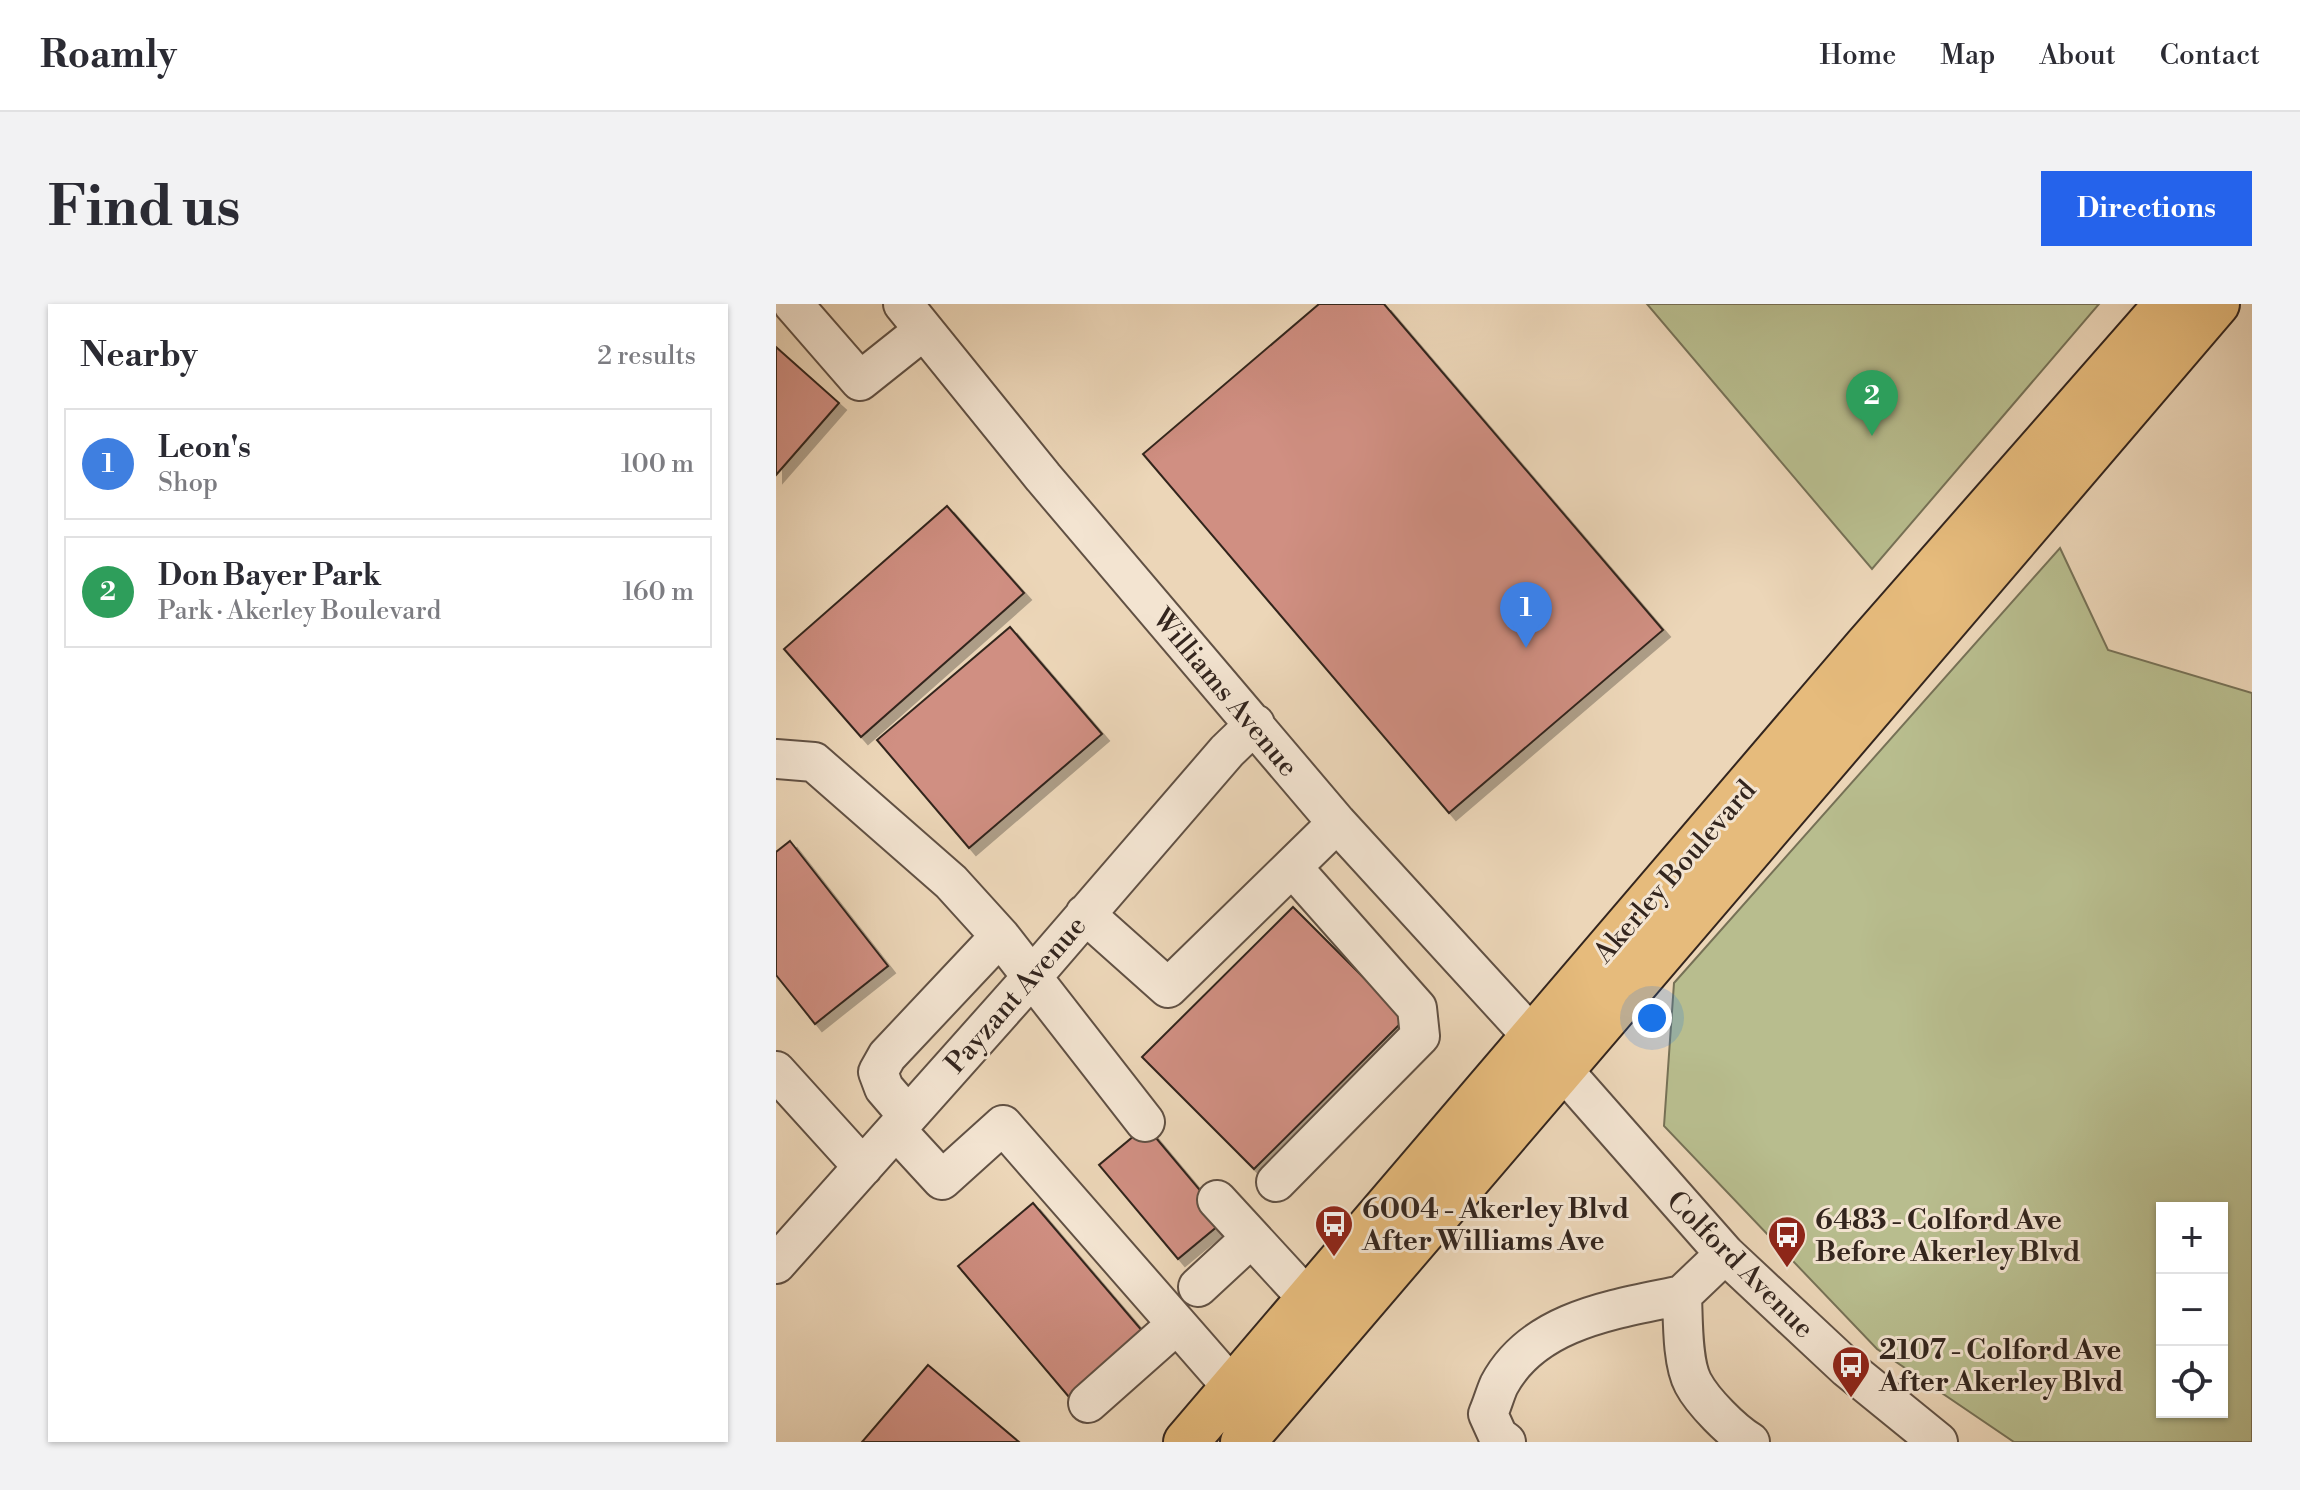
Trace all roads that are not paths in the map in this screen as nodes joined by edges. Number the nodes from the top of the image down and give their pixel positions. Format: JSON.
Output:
{"nodes":[{"id":1,"x":793,"y":304,"type":"edge"},
{"id":2,"x":2167,"y":304,"type":"edge"},
{"id":3,"x":2217,"y":304,"type":"edge"},
{"id":4,"x":913,"y":317,"type":"edge"},
{"id":5,"x":1255,"y":724,"type":"junction"},
{"id":6,"x":776,"y":759,"type":"edge"},
{"id":7,"x":1337,"y":823,"type":"junction"},
{"id":8,"x":1292,"y":867,"type":"junction"},
{"id":9,"x":1085,"y":914,"type":"junction"},
{"id":10,"x":1000,"y":936,"type":"junction"},
{"id":11,"x":1031,"y":978,"type":"junction"},
{"id":12,"x":1533,"y":1037,"type":"junction"},
{"id":13,"x":1562,"y":1069,"type":"junction"},
{"id":14,"x":776,"y":1071,"type":"edge"},
{"id":15,"x":1145,"y":1122,"type":"dead end"},
{"id":16,"x":902,"y":1123,"type":"junction"},
{"id":17,"x":863,"y":1167,"type":"junction"},
{"id":18,"x":1276,"y":1182,"type":"dead end"},
{"id":19,"x":1217,"y":1200,"type":"dead end"},
{"id":20,"x":1251,"y":1238,"type":"junction"},
{"id":21,"x":1725,"y":1254,"type":"junction"},
{"id":22,"x":776,"y":1264,"type":"edge"},
{"id":23,"x":1198,"y":1287,"type":"dead end"},
{"id":24,"x":1682,"y":1295,"type":"junction"},
{"id":25,"x":1308,"y":1299,"type":"junction"},
{"id":26,"x":1176,"y":1325,"type":"junction"},
{"id":27,"x":1233,"y":1388,"type":"junction"},
{"id":28,"x":1088,"y":1403,"type":"dead end"},
{"id":29,"x":1186,"y":1442,"type":"edge"},
{"id":30,"x":1243,"y":1442,"type":"edge"},
{"id":31,"x":1506,"y":1442,"type":"edge"},
{"id":32,"x":1750,"y":1442,"type":"edge"},
{"id":33,"x":1938,"y":1442,"type":"edge"}],
"edges":[{"from":1,"to":4,"type":"street"},
{"from":2,"to":12,"type":"main road","name":"Akerley Boulevard"},
{"from":3,"to":13,"type":"main road","name":"Akerley Boulevard"},
{"from":4,"to":5,"type":"street","name":"Williams Avenue"},
{"from":5,"to":7,"type":"street","name":"Williams Avenue"},
{"from":5,"to":9,"type":"street","name":"Payzant Avenue"},
{"from":6,"to":10,"type":"street"},
{"from":7,"to":8,"type":"street"},
{"from":7,"to":12,"type":"street","name":"Williams Avenue"},
{"from":8,"to":9,"type":"street"},
{"from":8,"to":18,"type":"street"},
{"from":9,"to":11,"type":"street","name":"Payzant Avenue"},
{"from":10,"to":11,"type":"street"},
{"from":10,"to":16,"type":"street"},
{"from":11,"to":15,"type":"street"},
{"from":11,"to":16,"type":"street","name":"Payzant Avenue"},
{"from":12,"to":13,"type":"street","name":"Williams Avenue"},
{"from":12,"to":25,"type":"main road","name":"Akerley Boulevard"},
{"from":13,"to":21,"type":"street","name":"Colford Avenue"},
{"from":13,"to":30,"type":"main road","name":"Akerley Boulevard"},
{"from":14,"to":17,"type":"street"},
{"from":16,"to":17,"type":"street","name":"Payzant Avenue"},
{"from":16,"to":26,"type":"street"},
{"from":17,"to":22,"type":"street","name":"Payzant Avenue"},
{"from":19,"to":20,"type":"street"},
{"from":20,"to":23,"type":"street"},
{"from":20,"to":25,"type":"street"},
{"from":21,"to":24,"type":"street"},
{"from":21,"to":33,"type":"street","name":"Colford Avenue"},
{"from":24,"to":31,"type":"street"},
{"from":24,"to":32,"type":"street"},
{"from":25,"to":27,"type":"main road","name":"Akerley Boulevard"},
{"from":26,"to":27,"type":"street"},
{"from":26,"to":28,"type":"street"},
{"from":27,"to":29,"type":"main road","name":"Akerley Boulevard"}]}
